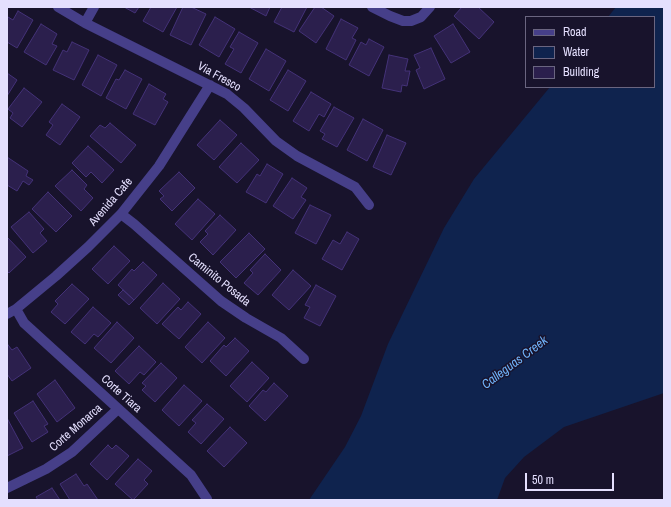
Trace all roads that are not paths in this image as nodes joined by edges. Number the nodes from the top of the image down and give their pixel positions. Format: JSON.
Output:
{"nodes":[{"id":1,"x":58,"y":7,"type":"edge"},
{"id":2,"x":94,"y":7,"type":"edge"},
{"id":3,"x":372,"y":7,"type":"edge"},
{"id":4,"x":430,"y":7,"type":"edge"},
{"id":5,"x":85,"y":23,"type":"junction"},
{"id":6,"x":210,"y":85,"type":"junction"},
{"id":7,"x":369,"y":205,"type":"dead end"},
{"id":8,"x":121,"y":214,"type":"junction"},
{"id":9,"x":11,"y":312,"type":"edge"},
{"id":10,"x":304,"y":359,"type":"dead end"},
{"id":11,"x":118,"y":409,"type":"junction"},
{"id":12,"x":7,"y":488,"type":"edge"},
{"id":13,"x":207,"y":499,"type":"dead end"}],
"edges":[{"from":1,"to":5,"type":"street","name":"Via Fresco"},
{"from":2,"to":5,"type":"street"},
{"from":3,"to":4,"type":"street"},
{"from":5,"to":6,"type":"street","name":"Via Fresco"},
{"from":6,"to":7,"type":"street","name":"Via Fresco"},
{"from":6,"to":8,"type":"street","name":"Avenida Cafe"},
{"from":8,"to":9,"type":"street","name":"Avenida Cafe"},
{"from":8,"to":10,"type":"street","name":"Caminito Posada"},
{"from":9,"to":11,"type":"street","name":"Corte Tiara"},
{"from":11,"to":12,"type":"street","name":"Corte Monarca"},
{"from":11,"to":13,"type":"street","name":"Corte Tiara"}]}
